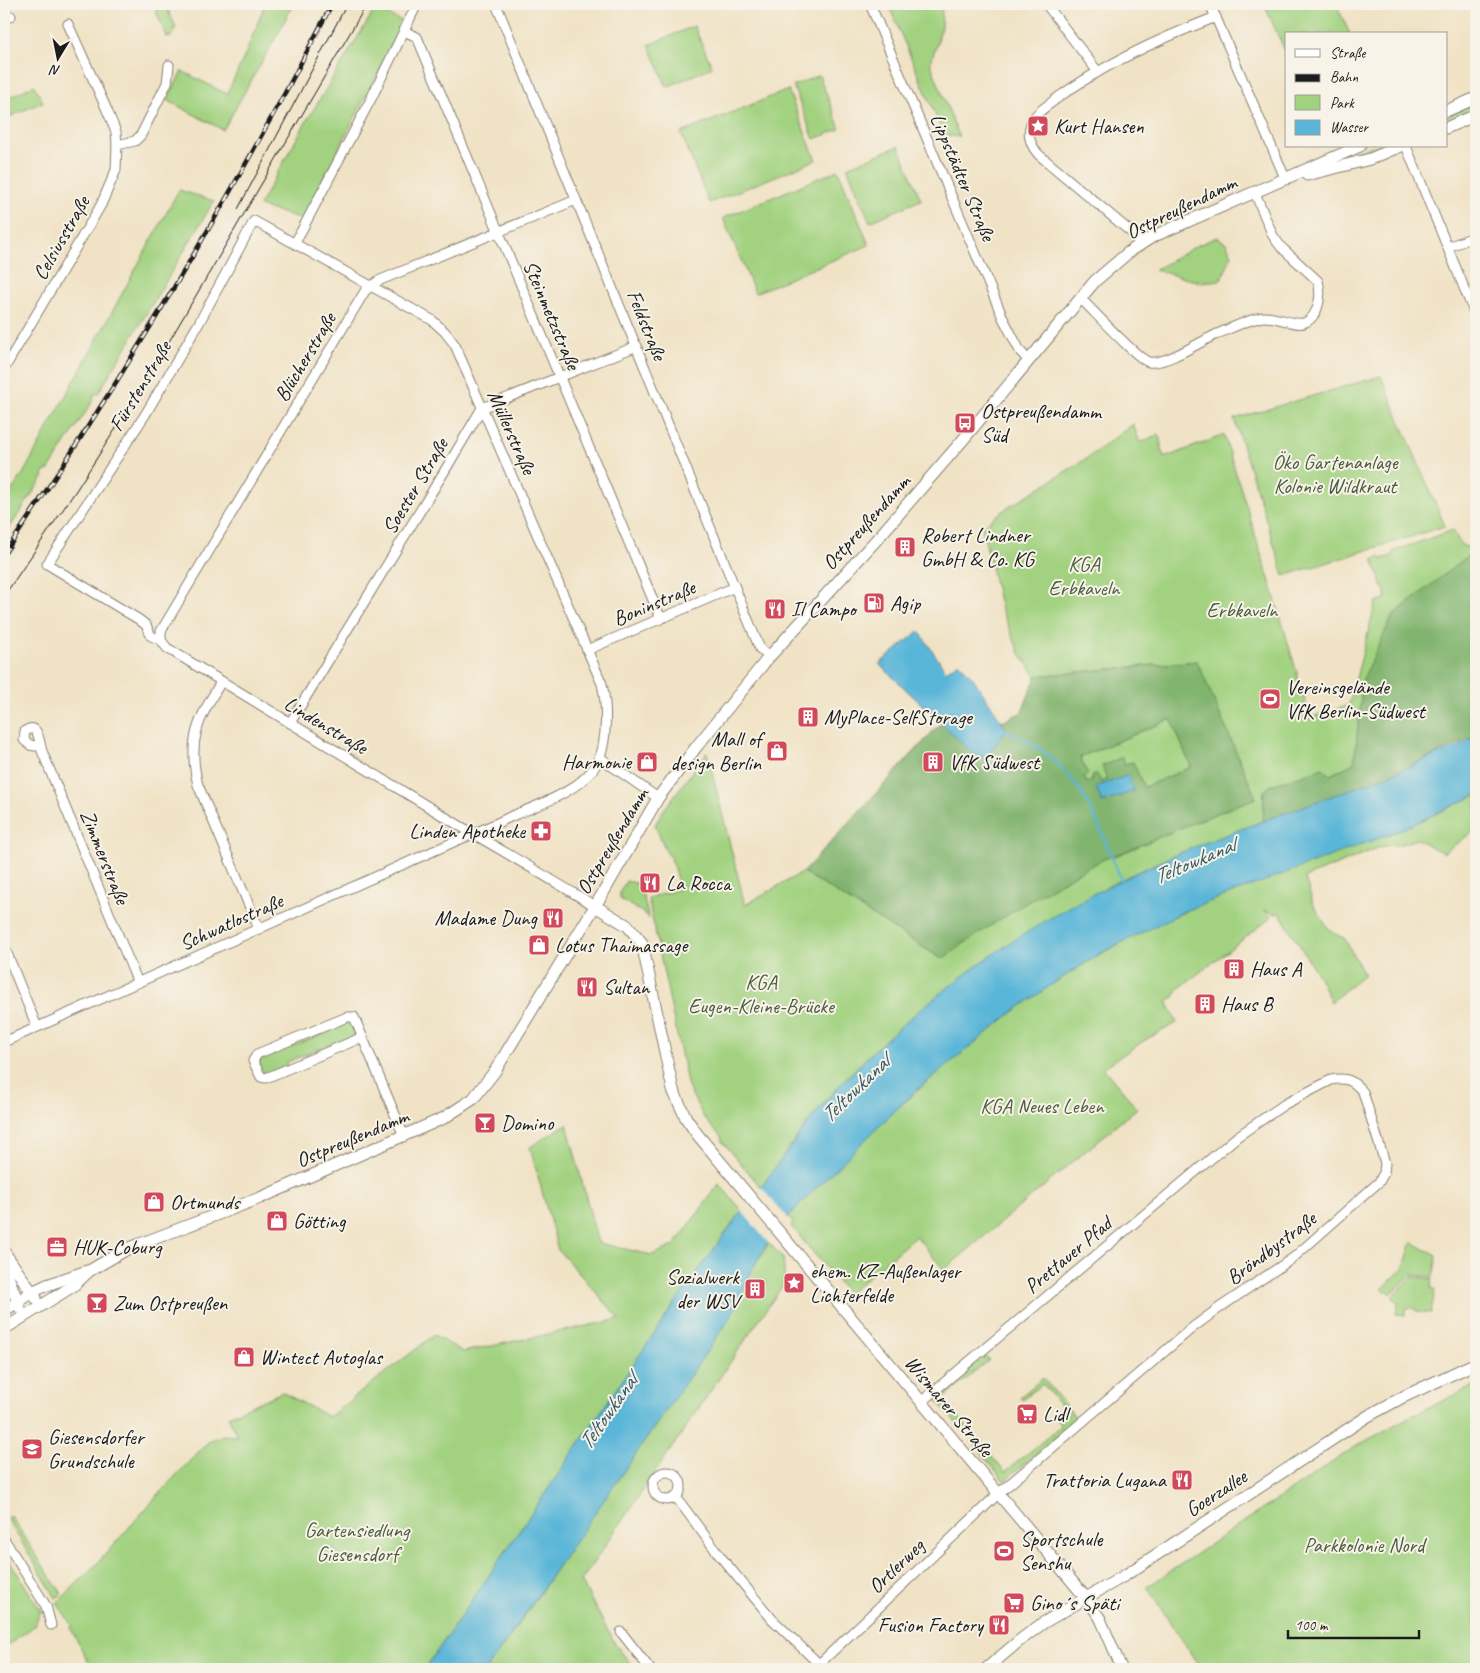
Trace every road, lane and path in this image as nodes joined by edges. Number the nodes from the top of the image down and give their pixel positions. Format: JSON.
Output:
{"nodes":[{"id":1,"x":417,"y":4,"type":"edge"},
{"id":2,"x":496,"y":4,"type":"edge"},
{"id":3,"x":870,"y":4,"type":"edge"},
{"id":4,"x":1046,"y":4,"type":"edge"},
{"id":5,"x":1210,"y":4,"type":"edge"},
{"id":6,"x":1216,"y":17,"type":"junction"},
{"id":7,"x":68,"y":24,"type":"dead end"},
{"id":8,"x":404,"y":31,"type":"junction"},
{"id":9,"x":169,"y":65,"type":"dead end"},
{"id":10,"x":1098,"y":72,"type":"junction"},
{"id":11,"x":1476,"y":98,"type":"edge"},
{"id":12,"x":1448,"y":110,"type":"edge"},
{"id":13,"x":1476,"y":115,"type":"edge"},
{"id":14,"x":1448,"y":127,"type":"edge"},
{"id":15,"x":117,"y":145,"type":"junction"},
{"id":16,"x":1357,"y":148,"type":"edge"},
{"id":17,"x":1396,"y":148,"type":"edge"},
{"id":18,"x":1407,"y":148,"type":"edge"},
{"id":19,"x":1333,"y":163,"type":"junction"},
{"id":20,"x":1286,"y":180,"type":"junction"},
{"id":21,"x":1255,"y":193,"type":"junction"},
{"id":22,"x":576,"y":200,"type":"junction"},
{"id":23,"x":254,"y":221,"type":"joint"},
{"id":24,"x":498,"y":231,"type":"junction"},
{"id":25,"x":1476,"y":236,"type":"edge"},
{"id":26,"x":294,"y":243,"type":"junction"},
{"id":27,"x":1140,"y":244,"type":"junction"},
{"id":28,"x":1448,"y":248,"type":"junction"},
{"id":29,"x":370,"y":286,"type":"junction"},
{"id":30,"x":1080,"y":298,"type":"junction"},
{"id":31,"x":1476,"y":317,"type":"edge"},
{"id":32,"x":637,"y":346,"type":"junction"},
{"id":33,"x":1028,"y":360,"type":"junction"},
{"id":34,"x":4,"y":368,"type":"edge"},
{"id":35,"x":559,"y":377,"type":"junction"},
{"id":36,"x":482,"y":408,"type":"junction"},
{"id":37,"x":47,"y":564,"type":"joint"},
{"id":38,"x":735,"y":587,"type":"junction"},
{"id":39,"x":661,"y":619,"type":"junction"},
{"id":40,"x":161,"y":640,"type":"junction"},
{"id":41,"x":587,"y":650,"type":"junction"},
{"id":42,"x":769,"y":657,"type":"junction"},
{"id":43,"x":221,"y":682,"type":"junction"},
{"id":44,"x":290,"y":723,"type":"junction"},
{"id":45,"x":40,"y":744,"type":"dead end"},
{"id":46,"x":599,"y":758,"type":"junction"},
{"id":47,"x":658,"y":798,"type":"junction"},
{"id":48,"x":473,"y":834,"type":"junction"},
{"id":49,"x":595,"y":906,"type":"junction"},
{"id":50,"x":259,"y":929,"type":"junction"},
{"id":51,"x":4,"y":946,"type":"edge"},
{"id":52,"x":138,"y":983,"type":"junction"},
{"id":53,"x":37,"y":1027,"type":"junction"},
{"id":54,"x":362,"y":1037,"type":"junction"},
{"id":55,"x":4,"y":1042,"type":"edge"},
{"id":56,"x":404,"y":1136,"type":"junction"},
{"id":57,"x":1238,"y":1136,"type":"joint"},
{"id":58,"x":4,"y":1252,"type":"edge"},
{"id":59,"x":4,"y":1266,"type":"edge"},
{"id":60,"x":89,"y":1271,"type":"junction"},
{"id":61,"x":32,"y":1292,"type":"junction"},
{"id":62,"x":18,"y":1303,"type":"junction"},
{"id":63,"x":41,"y":1306,"type":"junction"},
{"id":64,"x":4,"y":1311,"type":"edge"},
{"id":65,"x":25,"y":1316,"type":"junction"},
{"id":66,"x":4,"y":1329,"type":"edge"},
{"id":67,"x":1476,"y":1363,"type":"edge"},
{"id":68,"x":921,"y":1402,"type":"junction"},
{"id":69,"x":998,"y":1494,"type":"junction"},
{"id":70,"x":676,"y":1496,"type":"dead end"},
{"id":71,"x":4,"y":1539,"type":"edge"},
{"id":72,"x":1086,"y":1598,"type":"junction"},
{"id":73,"x":51,"y":1625,"type":"dead end"},
{"id":74,"x":620,"y":1632,"type":"dead end"},
{"id":75,"x":817,"y":1667,"type":"edge"},
{"id":76,"x":650,"y":1669,"type":"edge"},
{"id":77,"x":986,"y":1669,"type":"edge"},
{"id":78,"x":1122,"y":1669,"type":"edge"}],
"edges":[{"from":1,"to":8,"type":"street"},
{"from":2,"to":22,"type":"street","name":"Feldstraße"},
{"from":3,"to":33,"type":"street","name":"Lippstädter Straße"},
{"from":4,"to":10,"type":"street"},
{"from":5,"to":6,"type":"street"},
{"from":6,"to":10,"type":"street"},
{"from":6,"to":20,"type":"street"},
{"from":7,"to":15,"type":"street","name":"Celsiusstraße"},
{"from":8,"to":24,"type":"street","name":"Steinmetzstraße"},
{"from":8,"to":26,"type":"street"},
{"from":9,"to":15,"type":"street"},
{"from":10,"to":27,"type":"street"},
{"from":11,"to":12,"type":"main road"},
{"from":13,"to":14,"type":"main road"},
{"from":15,"to":34,"type":"street","name":"Celsiusstraße"},
{"from":16,"to":19,"type":"main road"},
{"from":17,"to":19,"type":"main road"},
{"from":18,"to":28,"type":"street"},
{"from":19,"to":20,"type":"main road","name":"Ostpreußendamm"},
{"from":20,"to":21,"type":"main road","name":"Ostpreußendamm"},
{"from":21,"to":27,"type":"main road","name":"Ostpreußendamm"},
{"from":21,"to":30,"type":"street","name":"Ostpreußendamm"},
{"from":22,"to":24,"type":"street"},
{"from":22,"to":32,"type":"street","name":"Feldstraße"},
{"from":23,"to":26,"type":"street","name":"Müllerstraße"},
{"from":23,"to":37,"type":"street","name":"Fürstenstraße"},
{"from":24,"to":29,"type":"street"},
{"from":24,"to":35,"type":"street","name":"Steinmetzstraße"},
{"from":25,"to":28,"type":"street"},
{"from":26,"to":29,"type":"street","name":"Müllerstraße"},
{"from":27,"to":30,"type":"main road","name":"Ostpreußendamm"},
{"from":28,"to":31,"type":"street"},
{"from":29,"to":36,"type":"street","name":"Müllerstraße"},
{"from":29,"to":40,"type":"street","name":"Blücherstraße"},
{"from":30,"to":33,"type":"main road","name":"Ostpreußendamm"},
{"from":32,"to":35,"type":"street"},
{"from":32,"to":38,"type":"street","name":"Feldstraße"},
{"from":33,"to":42,"type":"main road","name":"Ostpreußendamm"},
{"from":35,"to":36,"type":"street"},
{"from":35,"to":39,"type":"street","name":"Steinmetzstraße"},
{"from":36,"to":41,"type":"street","name":"Müllerstraße"},
{"from":36,"to":44,"type":"street","name":"Soester Straße"},
{"from":37,"to":40,"type":"street","name":"Lindenstraße"},
{"from":38,"to":39,"type":"street","name":"Boninstraße"},
{"from":38,"to":42,"type":"street","name":"Feldstraße"},
{"from":39,"to":41,"type":"street","name":"Boninstraße"},
{"from":40,"to":43,"type":"street","name":"Lindenstraße"},
{"from":41,"to":46,"type":"street","name":"Müllerstraße"},
{"from":42,"to":47,"type":"main road","name":"Ostpreußendamm"},
{"from":43,"to":44,"type":"street","name":"Lindenstraße"},
{"from":43,"to":50,"type":"street"},
{"from":44,"to":48,"type":"street","name":"Lindenstraße"},
{"from":45,"to":52,"type":"street","name":"Zimmerstraße"},
{"from":46,"to":47,"type":"street"},
{"from":46,"to":48,"type":"street","name":"Müllerstraße"},
{"from":47,"to":49,"type":"main road","name":"Ostpreußendamm"},
{"from":48,"to":49,"type":"street","name":"Lindenstraße"},
{"from":48,"to":50,"type":"street","name":"Schwatlostraße"},
{"from":49,"to":56,"type":"main road","name":"Ostpreußendamm"},
{"from":49,"to":68,"type":"main road","name":"Wismarer Straße"},
{"from":50,"to":52,"type":"street","name":"Schwatlostraße"},
{"from":51,"to":53,"type":"street"},
{"from":52,"to":53,"type":"street","name":"Schwatlostraße"},
{"from":53,"to":55,"type":"street","name":"Schwatlostraße"},
{"from":54,"to":54,"type":"street"},
{"from":54,"to":56,"type":"street"},
{"from":56,"to":60,"type":"main road","name":"Ostpreußendamm"},
{"from":57,"to":68,"type":"street","name":"Prettauer Pfad"},
{"from":57,"to":69,"type":"street","name":"Bröndbystraße"},
{"from":58,"to":61,"type":"main road"},
{"from":59,"to":62,"type":"main road"},
{"from":60,"to":61,"type":"main road","name":"Ostpreußendamm"},
{"from":60,"to":63,"type":"main road","name":"Ostpreußendamm"},
{"from":61,"to":62,"type":"main road","name":"Ostpreußendamm"},
{"from":61,"to":63,"type":"main road"},
{"from":62,"to":64,"type":"main road","name":"Ostpreußendamm"},
{"from":62,"to":65,"type":"main road"},
{"from":63,"to":65,"type":"main road","name":"Ostpreußendamm"},
{"from":65,"to":66,"type":"main road","name":"Ostpreußendamm"},
{"from":67,"to":72,"type":"main road","name":"Goerzallee"},
{"from":68,"to":69,"type":"main road","name":"Wismarer Straße"},
{"from":69,"to":72,"type":"main road","name":"Wismarer Straße"},
{"from":69,"to":75,"type":"street","name":"Ortlerweg"},
{"from":70,"to":75,"type":"street","name":"Ortlerweg"},
{"from":71,"to":73,"type":"street"},
{"from":72,"to":77,"type":"main road","name":"Goerzallee"},
{"from":72,"to":78,"type":"street"},
{"from":74,"to":76,"type":"street"}]}
